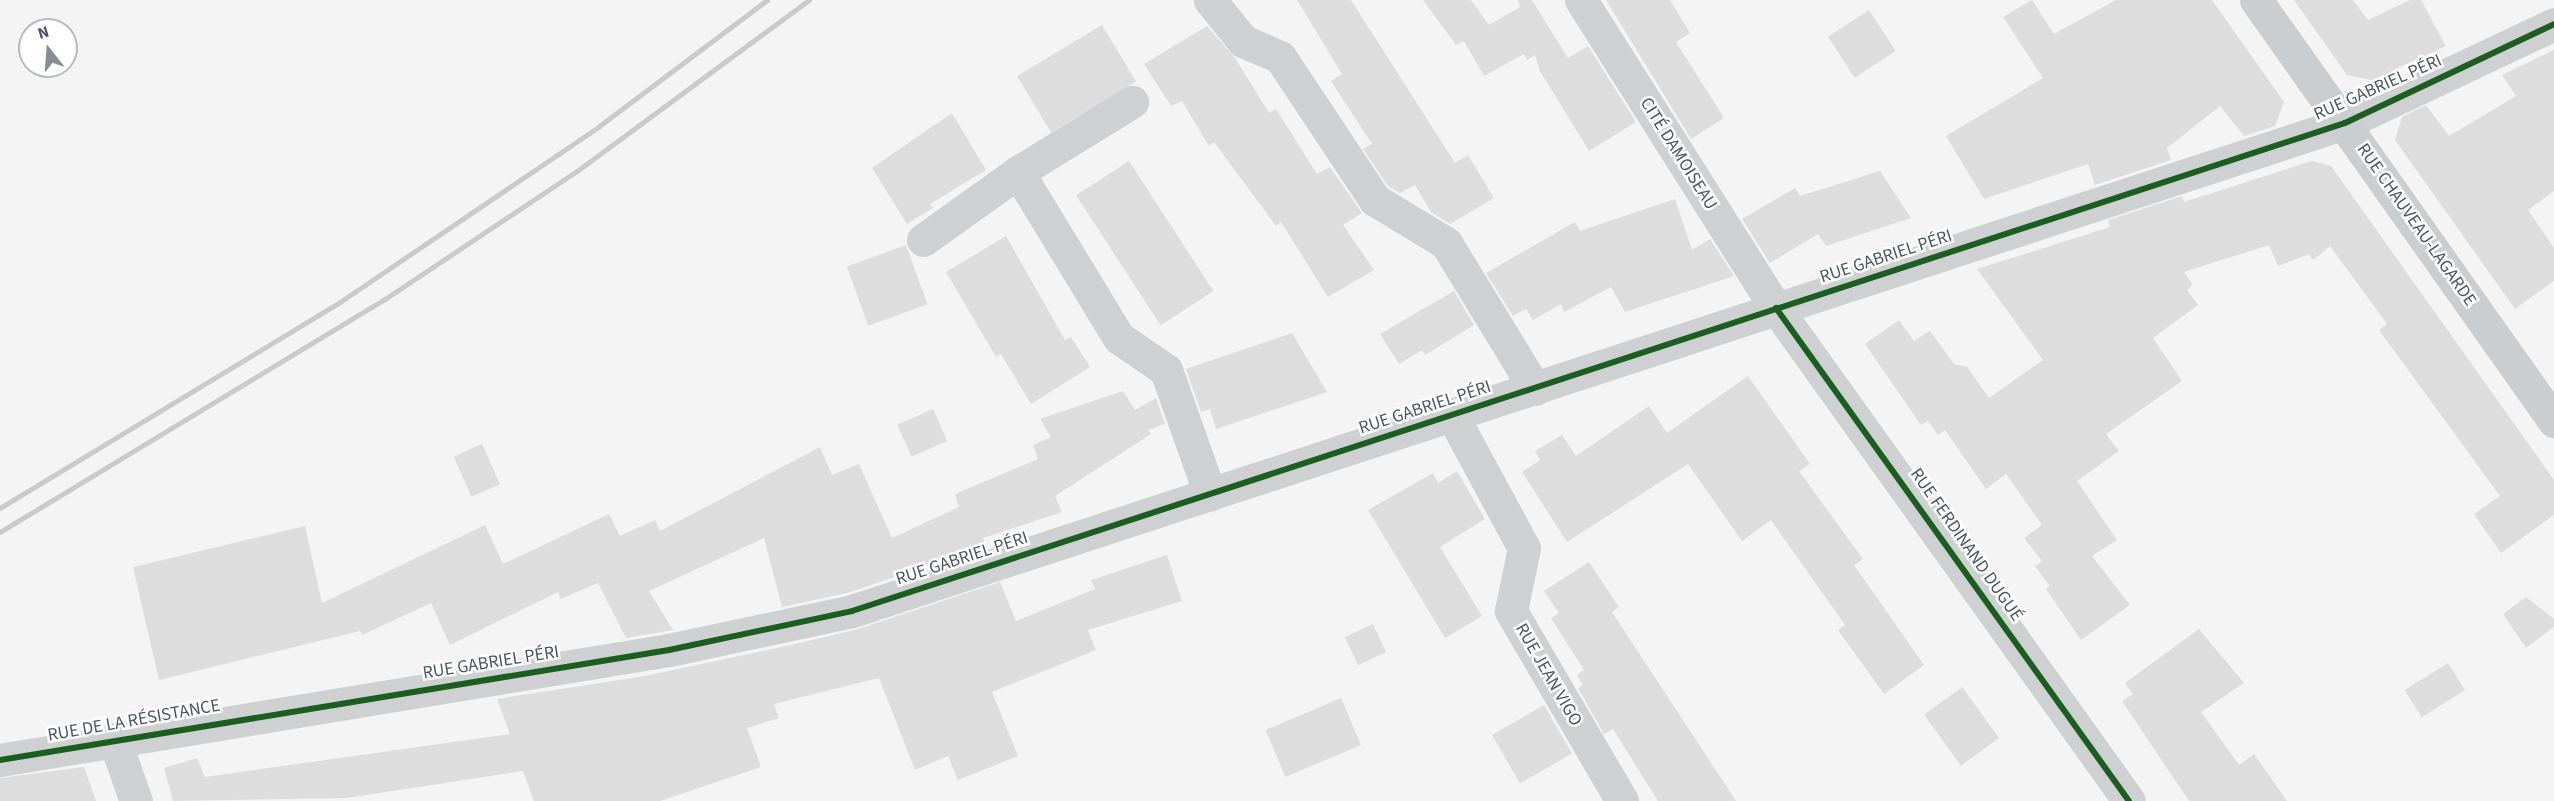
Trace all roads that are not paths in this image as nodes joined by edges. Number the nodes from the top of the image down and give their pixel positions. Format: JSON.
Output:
{"nodes":[{"id":1,"x":1210,"y":0,"type":"edge"},
{"id":2,"x":1581,"y":0,"type":"edge"},
{"id":3,"x":2256,"y":0,"type":"edge"},
{"id":4,"x":2554,"y":24,"type":"edge"},
{"id":5,"x":1132,"y":102,"type":"dead end"},
{"id":6,"x":2345,"y":123,"type":"junction"},
{"id":7,"x":1018,"y":172,"type":"junction"},
{"id":8,"x":923,"y":240,"type":"dead end"},
{"id":9,"x":1776,"y":308,"type":"junction"},
{"id":10,"x":1535,"y":388,"type":"junction"},
{"id":11,"x":1452,"y":415,"type":"junction"},
{"id":12,"x":2554,"y":421,"type":"edge"},
{"id":13,"x":1210,"y":494,"type":"junction"},
{"id":14,"x":273,"y":712,"type":"joint"},
{"id":15,"x":114,"y":740,"type":"junction"},
{"id":16,"x":0,"y":760,"type":"edge"},
{"id":17,"x":136,"y":801,"type":"edge"},
{"id":18,"x":1622,"y":801,"type":"edge"},
{"id":19,"x":2129,"y":801,"type":"edge"}],
"edges":[{"from":1,"to":10,"type":"street"},
{"from":2,"to":9,"type":"street","name":"CITÉ DAMOISEAU"},
{"from":3,"to":6,"type":"main road","name":"RUE CHAUVEAU-LAGARDE"},
{"from":4,"to":6,"type":"street","name":"RUE GABRIEL PÉRI"},
{"from":5,"to":7,"type":"street"},
{"from":6,"to":9,"type":"street","name":"RUE GABRIEL PÉRI"},
{"from":6,"to":12,"type":"main road","name":"RUE CHAUVEAU-LAGARDE"},
{"from":7,"to":8,"type":"street"},
{"from":7,"to":13,"type":"street"},
{"from":9,"to":10,"type":"street","name":"RUE GABRIEL PÉRI"},
{"from":9,"to":19,"type":"street","name":"RUE FERDINAND DUGUÉ"},
{"from":10,"to":11,"type":"street","name":"RUE GABRIEL PÉRI"},
{"from":11,"to":13,"type":"street","name":"RUE GABRIEL PÉRI"},
{"from":11,"to":18,"type":"street","name":"RUE JEAN VIGO"},
{"from":13,"to":14,"type":"street","name":"RUE GABRIEL PÉRI"},
{"from":14,"to":15,"type":"street","name":"RUE DE LA RÉSISTANCE"},
{"from":15,"to":16,"type":"street","name":"RUE DE LA RÉSISTANCE"},
{"from":15,"to":17,"type":"street"}]}
